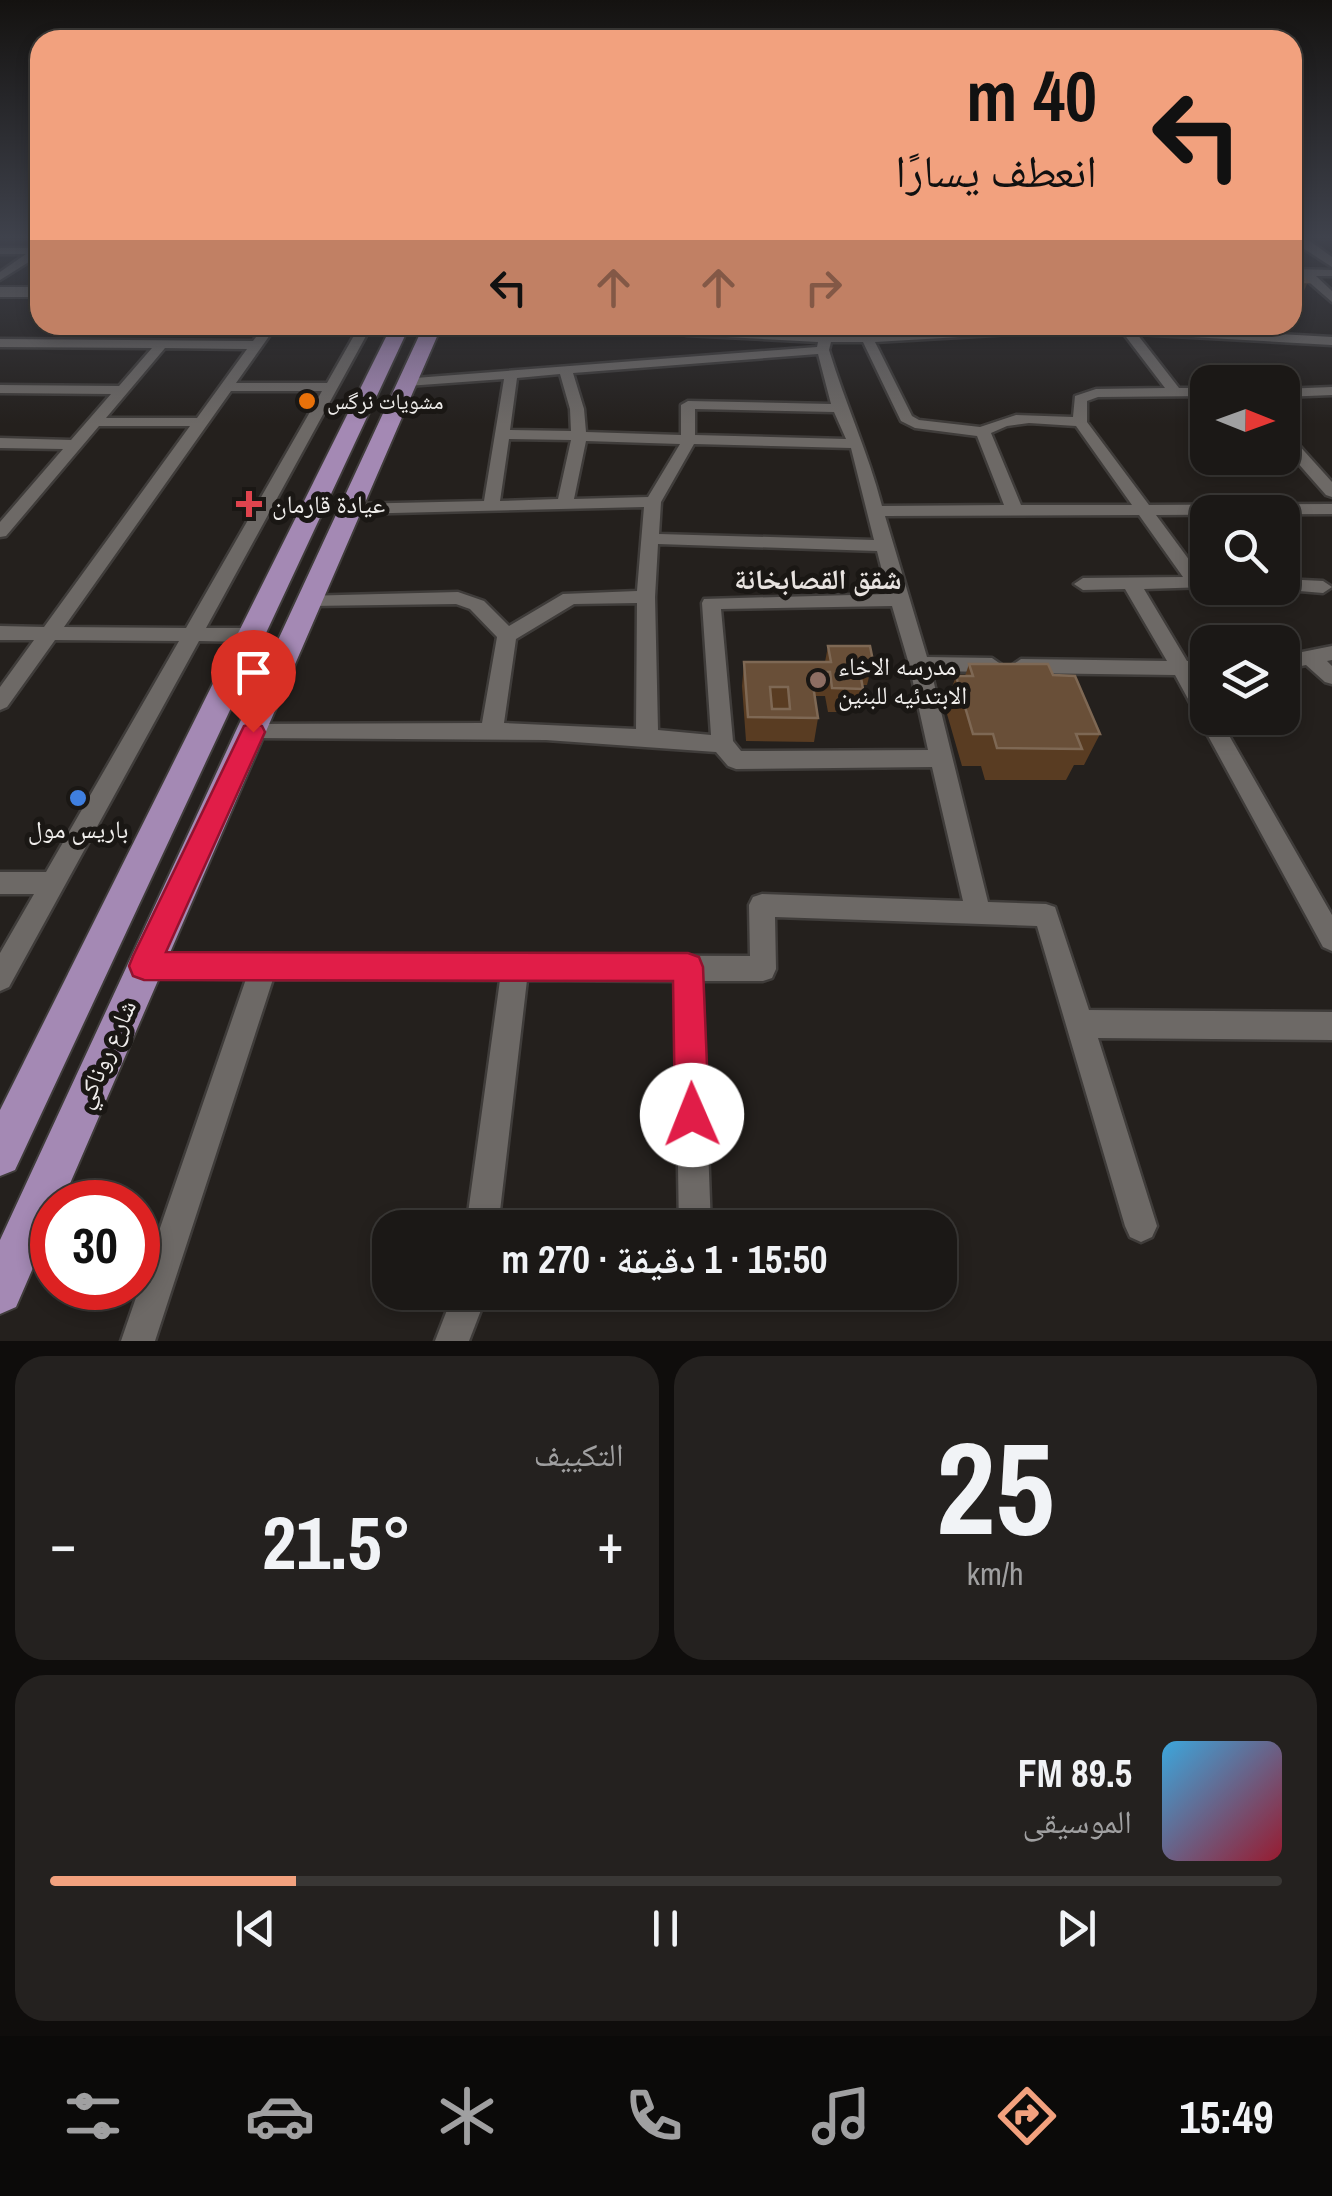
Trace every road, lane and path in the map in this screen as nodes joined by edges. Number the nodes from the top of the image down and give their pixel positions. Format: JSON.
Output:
{"nodes":[{"id":1,"x":0,"y":302,"type":"edge"},
{"id":2,"x":30,"y":302,"type":"edge"},
{"id":3,"x":90,"y":335,"type":"edge"},
{"id":4,"x":264,"y":335,"type":"edge"},
{"id":5,"x":360,"y":335,"type":"edge"},
{"id":6,"x":396,"y":335,"type":"edge"},
{"id":7,"x":428,"y":335,"type":"edge"},
{"id":8,"x":787,"y":335,"type":"edge"},
{"id":9,"x":893,"y":335,"type":"edge"},
{"id":10,"x":1130,"y":335,"type":"edge"},
{"id":11,"x":1236,"y":335,"type":"edge"},
{"id":12,"x":867,"y":338,"type":"junction"},
{"id":13,"x":1332,"y":341,"type":"edge"},
{"id":14,"x":0,"y":343,"type":"edge"},
{"id":15,"x":81,"y":344,"type":"junction"},
{"id":16,"x":162,"y":344,"type":"junction"},
{"id":17,"x":257,"y":345,"type":"junction"},
{"id":18,"x":824,"y":345,"type":"junction"},
{"id":19,"x":566,"y":372,"type":"junction"},
{"id":20,"x":511,"y":375,"type":"junction"},
{"id":21,"x":407,"y":382,"type":"junction"},
{"id":22,"x":226,"y":387,"type":"junction"},
{"id":23,"x":331,"y":387,"type":"junction"},
{"id":24,"x":0,"y":389,"type":"edge"},
{"id":25,"x":122,"y":390,"type":"junction"},
{"id":26,"x":1332,"y":390,"type":"edge"},
{"id":27,"x":1174,"y":392,"type":"junction"},
{"id":28,"x":1300,"y":392,"type":"edge"},
{"id":29,"x":1190,"y":393,"type":"edge"},
{"id":30,"x":839,"y":408,"type":"junction"},
{"id":31,"x":95,"y":422,"type":"junction"},
{"id":32,"x":202,"y":422,"type":"junction"},
{"id":33,"x":1080,"y":422,"type":"junction"},
{"id":34,"x":982,"y":432,"type":"junction"},
{"id":35,"x":504,"y":434,"type":"junction"},
{"id":36,"x":582,"y":436,"type":"junction"},
{"id":37,"x":688,"y":442,"type":"junction"},
{"id":38,"x":0,"y":444,"type":"edge"},
{"id":39,"x":854,"y":444,"type":"junction"},
{"id":40,"x":75,"y":445,"type":"junction"},
{"id":41,"x":1300,"y":457,"type":"edge"},
{"id":42,"x":1332,"y":492,"type":"edge"},
{"id":43,"x":653,"y":502,"type":"junction"},
{"id":44,"x":564,"y":506,"type":"junction"},
{"id":45,"x":491,"y":507,"type":"junction"},
{"id":46,"x":350,"y":509,"type":"junction"},
{"id":47,"x":1332,"y":509,"type":"edge"},
{"id":48,"x":876,"y":511,"type":"junction"},
{"id":49,"x":1148,"y":511,"type":"junction"},
{"id":50,"x":1015,"y":512,"type":"junction"},
{"id":51,"x":0,"y":532,"type":"edge"},
{"id":52,"x":650,"y":539,"type":"junction"},
{"id":53,"x":885,"y":546,"type":"junction"},
{"id":54,"x":1190,"y":566,"type":"edge"},
{"id":55,"x":1190,"y":582,"type":"edge"},
{"id":56,"x":1131,"y":583,"type":"junction"},
{"id":57,"x":1084,"y":584,"type":"dead end"},
{"id":58,"x":1300,"y":586,"type":"edge"},
{"id":59,"x":1323,"y":587,"type":"dead end"},
{"id":60,"x":646,"y":597,"type":"junction"},
{"id":61,"x":310,"y":600,"type":"junction"},
{"id":62,"x":900,"y":600,"type":"junction"},
{"id":63,"x":0,"y":633,"type":"edge"},
{"id":64,"x":50,"y":634,"type":"junction"},
{"id":65,"x":191,"y":634,"type":"junction"},
{"id":66,"x":250,"y":635,"type":"junction"},
{"id":67,"x":507,"y":636,"type":"junction"},
{"id":68,"x":1332,"y":654,"type":"edge"},
{"id":69,"x":1310,"y":658,"type":"junction"},
{"id":70,"x":1300,"y":660,"type":"edge"},
{"id":71,"x":920,"y":664,"type":"junction"},
{"id":72,"x":1182,"y":668,"type":"junction"},
{"id":73,"x":1190,"y":668,"type":"edge"},
{"id":74,"x":1332,"y":677,"type":"edge"},
{"id":75,"x":1190,"y":683,"type":"edge"},
{"id":76,"x":0,"y":702,"type":"edge"},
{"id":77,"x":492,"y":729,"type":"junction"},
{"id":78,"x":253,"y":732,"type":"junction"},
{"id":79,"x":1219,"y":735,"type":"edge"},
{"id":80,"x":647,"y":736,"type":"junction"},
{"id":81,"x":722,"y":744,"type":"junction"},
{"id":82,"x":942,"y":758,"type":"junction"},
{"id":83,"x":134,"y":875,"type":"junction"},
{"id":84,"x":186,"y":876,"type":"junction"},
{"id":85,"x":0,"y":883,"type":"edge"},
{"id":86,"x":54,"y":883,"type":"junction"},
{"id":87,"x":978,"y":913,"type":"junction"},
{"id":88,"x":1332,"y":939,"type":"edge"},
{"id":89,"x":144,"y":966,"type":"junction"},
{"id":90,"x":264,"y":966,"type":"junction"},
{"id":91,"x":515,"y":967,"type":"junction"},
{"id":92,"x":688,"y":967,"type":"junction"},
{"id":93,"x":0,"y":978,"type":"edge"},
{"id":94,"x":1078,"y":1024,"type":"junction"},
{"id":95,"x":1332,"y":1026,"type":"edge"},
{"id":96,"x":0,"y":1155,"type":"edge"},
{"id":97,"x":484,"y":1210,"type":"edge"},
{"id":98,"x":695,"y":1210,"type":"edge"},
{"id":99,"x":1141,"y":1226,"type":"dead end"},
{"id":100,"x":0,"y":1291,"type":"edge"},
{"id":101,"x":465,"y":1310,"type":"edge"},
{"id":102,"x":138,"y":1341,"type":"edge"},
{"id":103,"x":452,"y":1341,"type":"edge"}],
"edges":[{"from":1,"to":2,"type":"main road"},
{"from":3,"to":15,"type":"street"},
{"from":4,"to":17,"type":"street"},
{"from":5,"to":23,"type":"street"},
{"from":6,"to":66,"type":"main road","name":"شارع روناكي"},
{"from":7,"to":21,"type":"main road","name":"شارع روناكي"},
{"from":8,"to":18,"type":"street"},
{"from":9,"to":12,"type":"street"},
{"from":10,"to":27,"type":"street"},
{"from":11,"to":13,"type":"street"},
{"from":12,"to":18,"type":"street"},
{"from":12,"to":34,"type":"street"},
{"from":14,"to":15,"type":"street"},
{"from":15,"to":16,"type":"street"},
{"from":16,"to":17,"type":"street"},
{"from":16,"to":25,"type":"street"},
{"from":17,"to":22,"type":"street"},
{"from":18,"to":19,"type":"street"},
{"from":18,"to":30,"type":"street"},
{"from":19,"to":20,"type":"street"},
{"from":19,"to":36,"type":"street"},
{"from":20,"to":21,"type":"street"},
{"from":20,"to":35,"type":"street"},
{"from":21,"to":46,"type":"main road","name":"شارع روناكي"},
{"from":22,"to":23,"type":"street"},
{"from":22,"to":32,"type":"street"},
{"from":23,"to":65,"type":"street"},
{"from":24,"to":25,"type":"street"},
{"from":25,"to":31,"type":"street"},
{"from":26,"to":28,"type":"street"},
{"from":27,"to":29,"type":"street"},
{"from":27,"to":33,"type":"street"},
{"from":30,"to":37,"type":"street"},
{"from":30,"to":39,"type":"street"},
{"from":31,"to":32,"type":"street"},
{"from":31,"to":40,"type":"street"},
{"from":32,"to":64,"type":"street"},
{"from":33,"to":34,"type":"street"},
{"from":33,"to":49,"type":"street"},
{"from":34,"to":50,"type":"street"},
{"from":35,"to":36,"type":"street"},
{"from":35,"to":45,"type":"street"},
{"from":36,"to":37,"type":"street"},
{"from":36,"to":44,"type":"street"},
{"from":37,"to":39,"type":"street"},
{"from":37,"to":43,"type":"street"},
{"from":38,"to":40,"type":"street"},
{"from":39,"to":48,"type":"street"},
{"from":40,"to":51,"type":"street"},
{"from":41,"to":42,"type":"street"},
{"from":43,"to":44,"type":"street"},
{"from":43,"to":52,"type":"street"},
{"from":44,"to":45,"type":"street"},
{"from":45,"to":46,"type":"street"},
{"from":46,"to":61,"type":"main road","name":"شارع روناكي"},
{"from":47,"to":49,"type":"street"},
{"from":48,"to":50,"type":"street"},
{"from":48,"to":53,"type":"street"},
{"from":49,"to":50,"type":"street"},
{"from":49,"to":54,"type":"street"},
{"from":52,"to":53,"type":"street"},
{"from":52,"to":60,"type":"street"},
{"from":53,"to":62,"type":"street"},
{"from":55,"to":56,"type":"street"},
{"from":56,"to":57,"type":"street"},
{"from":56,"to":72,"type":"street"},
{"from":58,"to":59,"type":"street"},
{"from":60,"to":67,"type":"street"},
{"from":60,"to":80,"type":"street"},
{"from":61,"to":67,"type":"street"},
{"from":61,"to":78,"type":"main road","name":"شارع روناكي"},
{"from":62,"to":71,"type":"street"},
{"from":62,"to":81,"type":"street"},
{"from":63,"to":64,"type":"street"},
{"from":64,"to":65,"type":"street"},
{"from":64,"to":76,"type":"street"},
{"from":65,"to":66,"type":"street"},
{"from":65,"to":86,"type":"street"},
{"from":66,"to":83,"type":"main road","name":"شارع روناكي"},
{"from":67,"to":77,"type":"street"},
{"from":68,"to":69,"type":"street"},
{"from":69,"to":70,"type":"street"},
{"from":69,"to":74,"type":"street"},
{"from":71,"to":72,"type":"street"},
{"from":71,"to":82,"type":"street"},
{"from":72,"to":73,"type":"street"},
{"from":72,"to":75,"type":"street"},
{"from":77,"to":78,"type":"street"},
{"from":77,"to":80,"type":"street"},
{"from":78,"to":84,"type":"main road","name":"شارع روناكي"},
{"from":79,"to":88,"type":"street"},
{"from":80,"to":81,"type":"street"},
{"from":81,"to":82,"type":"street"},
{"from":82,"to":87,"type":"street"},
{"from":83,"to":84,"type":"main road"},
{"from":83,"to":96,"type":"main road","name":"شارع روناكي"},
{"from":84,"to":89,"type":"main road","name":"شارع روناكي"},
{"from":85,"to":86,"type":"street"},
{"from":86,"to":93,"type":"street"},
{"from":87,"to":92,"type":"street"},
{"from":87,"to":94,"type":"street"},
{"from":89,"to":90,"type":"street"},
{"from":89,"to":100,"type":"main road","name":"شارع روناكي"},
{"from":90,"to":91,"type":"street"},
{"from":90,"to":102,"type":"street"},
{"from":91,"to":92,"type":"street"},
{"from":91,"to":97,"type":"street"},
{"from":92,"to":98,"type":"street"},
{"from":94,"to":95,"type":"street"},
{"from":94,"to":99,"type":"street"},
{"from":101,"to":103,"type":"street"}]}
